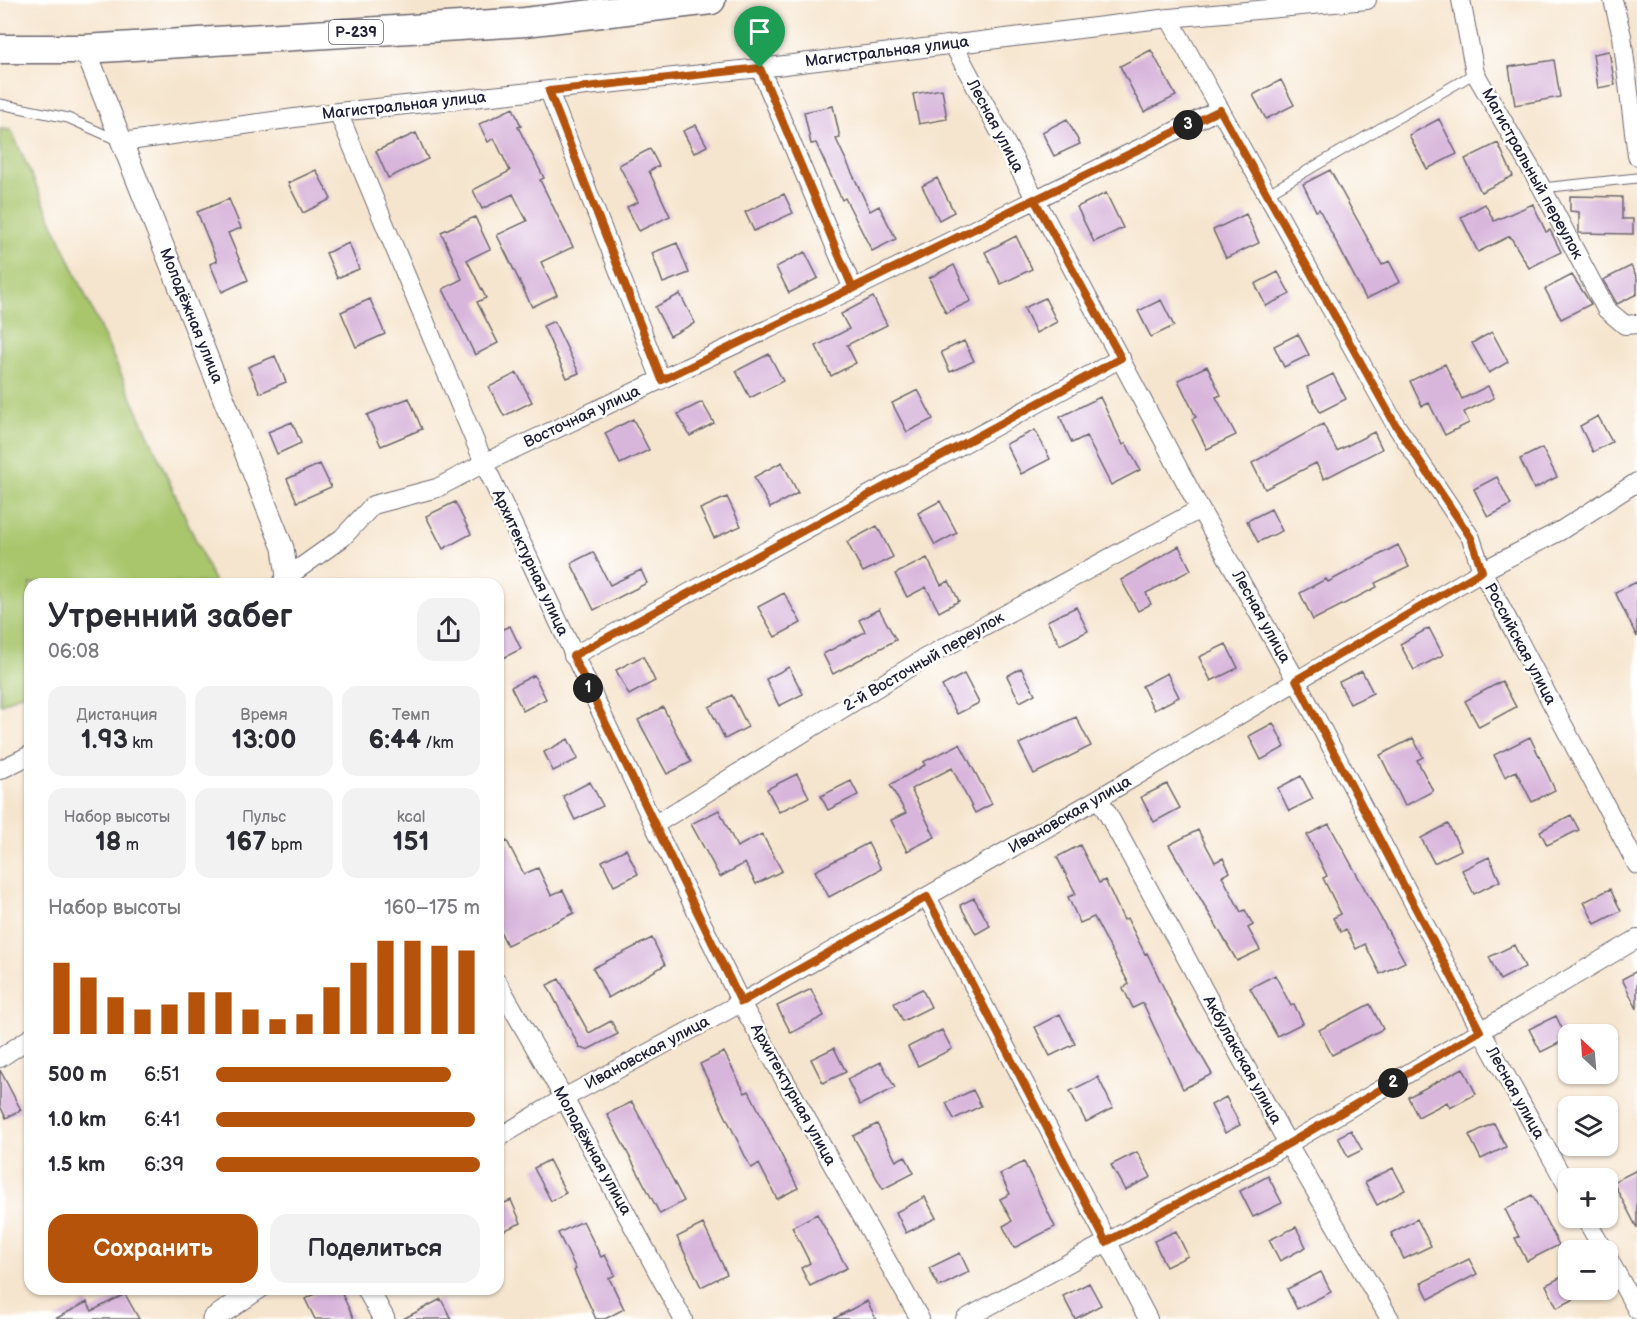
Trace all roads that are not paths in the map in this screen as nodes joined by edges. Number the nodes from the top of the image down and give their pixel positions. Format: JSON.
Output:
{"nodes":[{"id":1,"x":711,"y":0,"type":"edge"},
{"id":2,"x":1367,"y":0,"type":"edge"},
{"id":3,"x":1461,"y":0,"type":"edge"},
{"id":4,"x":1613,"y":0,"type":"edge"},
{"id":5,"x":1169,"y":18,"type":"junction"},
{"id":6,"x":952,"y":44,"type":"junction"},
{"id":7,"x":0,"y":49,"type":"edge"},
{"id":8,"x":85,"y":49,"type":"junction"},
{"id":9,"x":760,"y":68,"type":"junction"},
{"id":10,"x":1474,"y":73,"type":"junction"},
{"id":11,"x":549,"y":91,"type":"junction"},
{"id":12,"x":0,"y":104,"type":"edge"},
{"id":13,"x":1220,"y":110,"type":"junction"},
{"id":14,"x":338,"y":112,"type":"junction"},
{"id":15,"x":122,"y":142,"type":"junction"},
{"id":16,"x":1637,"y":156,"type":"edge"},
{"id":17,"x":1637,"y":178,"type":"edge"},
{"id":18,"x":1542,"y":188,"type":"junction"},
{"id":19,"x":1267,"y":194,"type":"junction"},
{"id":20,"x":1034,"y":199,"type":"junction"},
{"id":21,"x":853,"y":289,"type":"junction"},
{"id":22,"x":1637,"y":324,"type":"edge"},
{"id":23,"x":1121,"y":358,"type":"junction"},
{"id":24,"x":662,"y":380,"type":"junction"},
{"id":25,"x":484,"y":463,"type":"junction"},
{"id":26,"x":1637,"y":482,"type":"edge"},
{"id":27,"x":1200,"y":508,"type":"junction"},
{"id":28,"x":1482,"y":571,"type":"junction"},
{"id":29,"x":288,"y":578,"type":"edge"},
{"id":30,"x":292,"y":578,"type":"edge"},
{"id":31,"x":573,"y":656,"type":"junction"},
{"id":32,"x":1296,"y":680,"type":"junction"},
{"id":33,"x":24,"y":758,"type":"edge"},
{"id":34,"x":0,"y":770,"type":"edge"},
{"id":35,"x":1099,"y":798,"type":"junction"},
{"id":36,"x":654,"y":825,"type":"junction"},
{"id":37,"x":1637,"y":865,"type":"edge"},
{"id":38,"x":927,"y":897,"type":"junction"},
{"id":39,"x":1637,"y":939,"type":"edge"},
{"id":40,"x":504,"y":993,"type":"edge"},
{"id":41,"x":741,"y":1002,"type":"junction"},
{"id":42,"x":1480,"y":1031,"type":"junction"},
{"id":43,"x":24,"y":1042,"type":"edge"},
{"id":44,"x":0,"y":1058,"type":"edge"},
{"id":45,"x":564,"y":1098,"type":"junction"},
{"id":46,"x":504,"y":1134,"type":"edge"},
{"id":47,"x":1288,"y":1144,"type":"junction"},
{"id":48,"x":1558,"y":1169,"type":"edge"},
{"id":49,"x":1106,"y":1242,"type":"junction"},
{"id":50,"x":1618,"y":1276,"type":"edge"},
{"id":51,"x":249,"y":1295,"type":"edge"},
{"id":52,"x":371,"y":1295,"type":"edge"},
{"id":53,"x":1637,"y":1310,"type":"edge"},
{"id":54,"x":213,"y":1319,"type":"edge"},
{"id":55,"x":384,"y":1319,"type":"edge"},
{"id":56,"x":683,"y":1319,"type":"edge"},
{"id":57,"x":920,"y":1319,"type":"edge"},
{"id":58,"x":965,"y":1319,"type":"edge"},
{"id":59,"x":1148,"y":1319,"type":"edge"},
{"id":60,"x":1390,"y":1319,"type":"edge"}],
"edges":[{"from":1,"to":8,"type":"highway","number":"Р-239"},
{"from":2,"to":5,"type":"street","name":"Магистральная улица"},
{"from":3,"to":10,"type":"street","name":"Магистральный переулок"},
{"from":4,"to":16,"type":"street"},
{"from":5,"to":6,"type":"street","name":"Магистральная улица"},
{"from":5,"to":13,"type":"street","name":"Российская улица"},
{"from":6,"to":9,"type":"street","name":"Магистральная улица"},
{"from":6,"to":20,"type":"street","name":"Лесная улица"},
{"from":7,"to":8,"type":"highway","number":"Р-239"},
{"from":8,"to":15,"type":"street","name":"Молодёжная улица"},
{"from":9,"to":11,"type":"street","name":"Магистральная улица"},
{"from":9,"to":21,"type":"street"},
{"from":10,"to":18,"type":"street","name":"Магистральный переулок"},
{"from":10,"to":19,"type":"lane"},
{"from":11,"to":14,"type":"street","name":"Магистральная улица"},
{"from":11,"to":24,"type":"street"},
{"from":12,"to":15,"type":"lane"},
{"from":13,"to":19,"type":"street","name":"Российская улица"},
{"from":13,"to":20,"type":"street","name":"Восточная улица"},
{"from":14,"to":15,"type":"street","name":"Магистральная улица"},
{"from":14,"to":25,"type":"street","name":"Архитектурная улица"},
{"from":15,"to":29,"type":"street","name":"Молодёжная улица"},
{"from":17,"to":18,"type":"lane"},
{"from":18,"to":22,"type":"street","name":"Магистральный переулок"},
{"from":19,"to":28,"type":"street","name":"Российская улица"},
{"from":20,"to":21,"type":"street","name":"Восточная улица"},
{"from":20,"to":23,"type":"street","name":"Лесная улица"},
{"from":21,"to":24,"type":"street","name":"Восточная улица"},
{"from":23,"to":27,"type":"street","name":"Лесная улица"},
{"from":23,"to":31,"type":"street"},
{"from":24,"to":25,"type":"street","name":"Восточная улица"},
{"from":25,"to":30,"type":"street","name":"Восточная улица"},
{"from":25,"to":31,"type":"street","name":"Архитектурная улица"},
{"from":26,"to":28,"type":"street","name":"Ивановская улица"},
{"from":27,"to":32,"type":"street","name":"Лесная улица"},
{"from":27,"to":36,"type":"street","name":"2-й Восточный переулок"},
{"from":28,"to":32,"type":"street","name":"Ивановская улица"},
{"from":28,"to":37,"type":"street","name":"Российская улица"},
{"from":31,"to":36,"type":"street","name":"Архитектурная улица"},
{"from":32,"to":35,"type":"street","name":"Ивановская улица"},
{"from":32,"to":42,"type":"street","name":"Лесная улица"},
{"from":33,"to":34,"type":"street"},
{"from":35,"to":38,"type":"street","name":"Ивановская улица"},
{"from":35,"to":47,"type":"street","name":"Акбулакская улица"},
{"from":36,"to":41,"type":"street","name":"Архитектурная улица"},
{"from":38,"to":41,"type":"street","name":"Ивановская улица"},
{"from":38,"to":49,"type":"street"},
{"from":39,"to":42,"type":"street"},
{"from":40,"to":45,"type":"street","name":"Молодёжная улица"},
{"from":41,"to":45,"type":"street","name":"Ивановская улица"},
{"from":41,"to":57,"type":"street","name":"Архитектурная улица"},
{"from":42,"to":47,"type":"street"},
{"from":42,"to":48,"type":"street","name":"Лесная улица"},
{"from":43,"to":44,"type":"street"},
{"from":45,"to":46,"type":"street","name":"Ивановская улица"},
{"from":45,"to":56,"type":"street","name":"Молодёжная улица"},
{"from":47,"to":49,"type":"street"},
{"from":47,"to":60,"type":"street","name":"Акбулакская улица"},
{"from":49,"to":58,"type":"street"},
{"from":49,"to":59,"type":"street"},
{"from":50,"to":53,"type":"street"},
{"from":51,"to":54,"type":"street"},
{"from":52,"to":55,"type":"street"}]}
